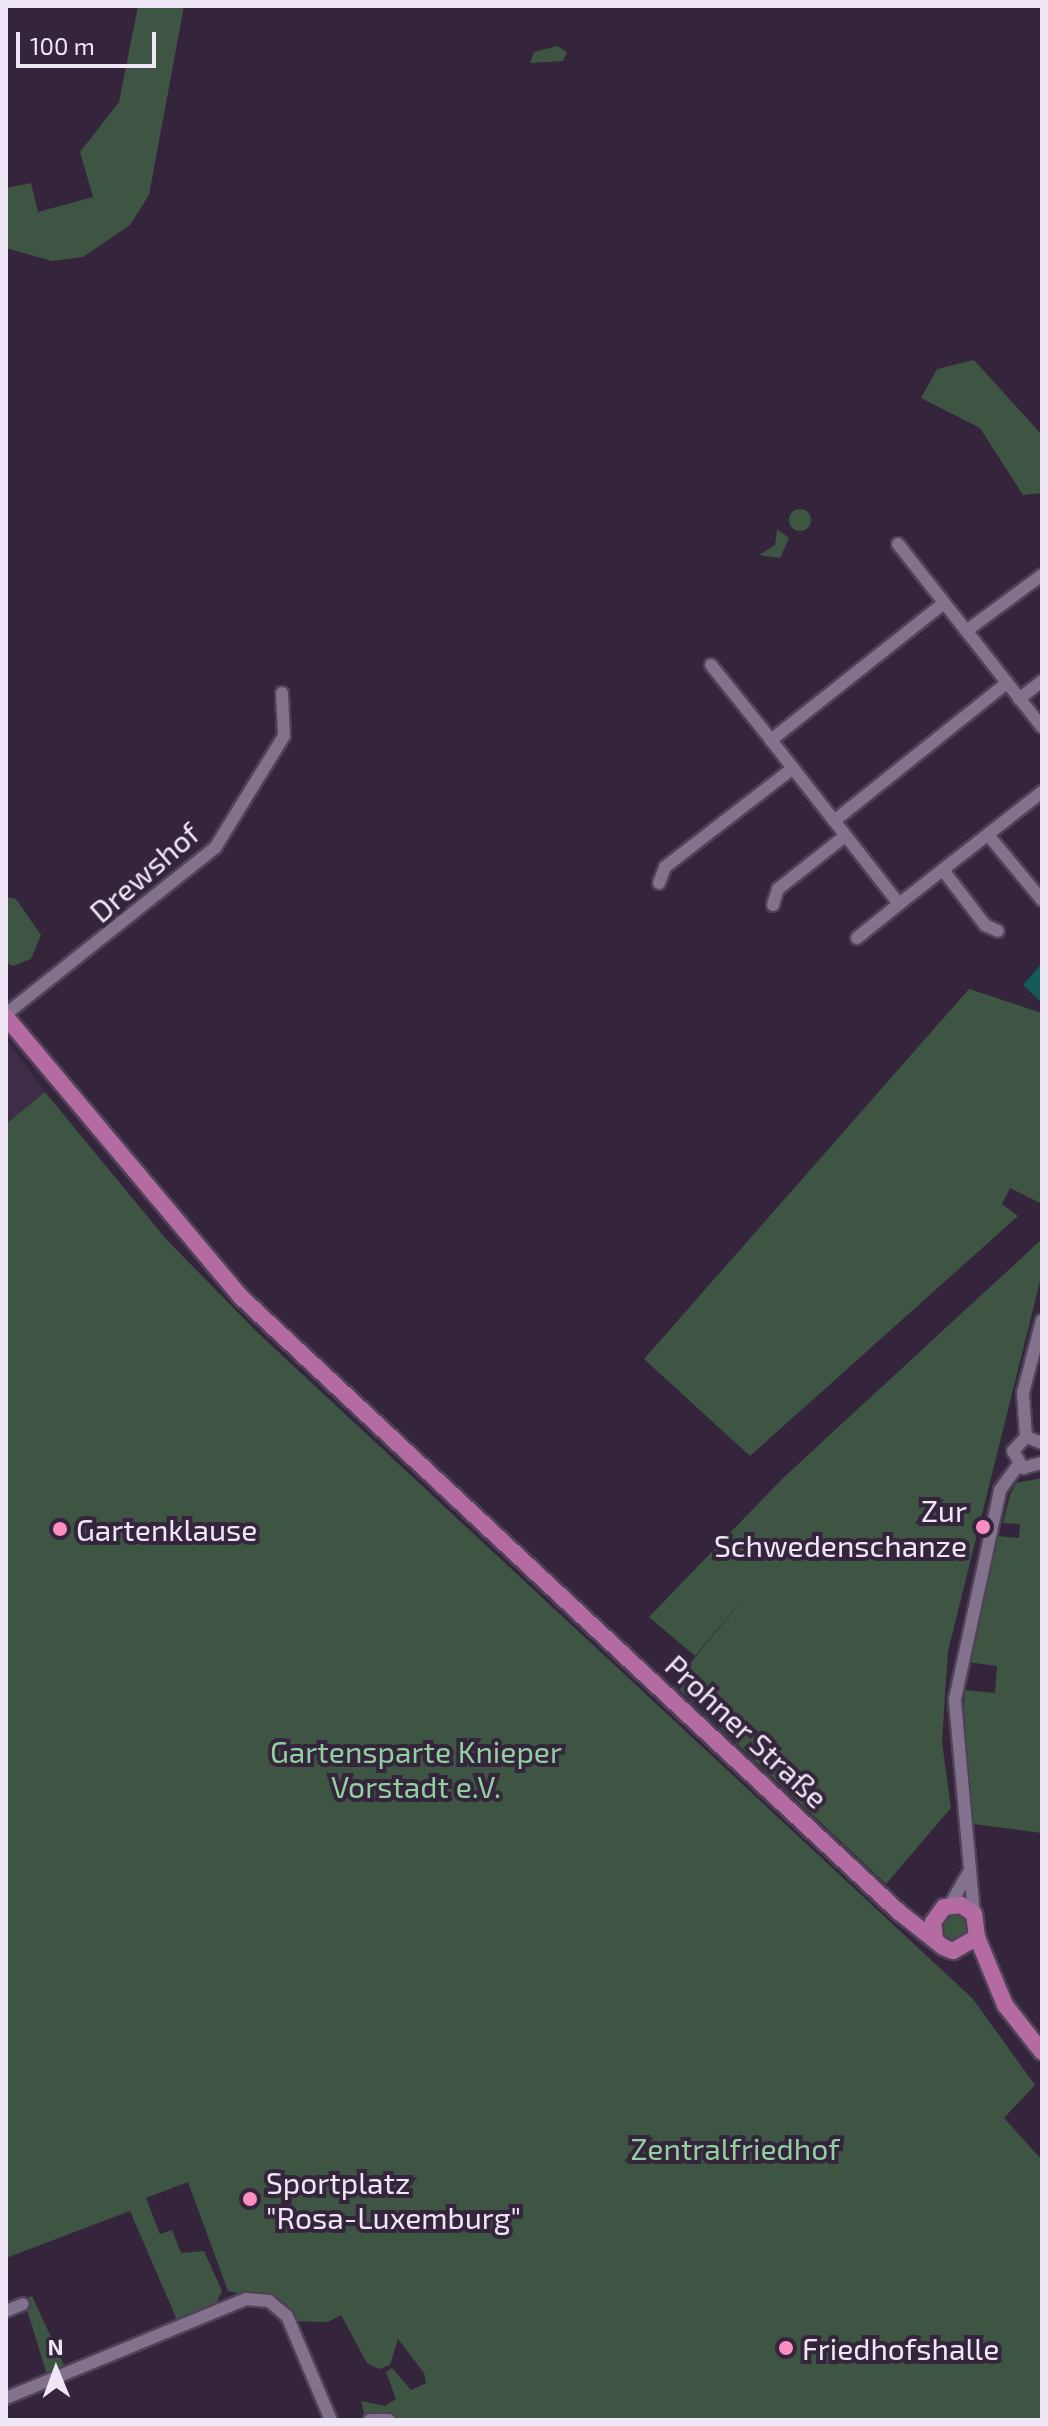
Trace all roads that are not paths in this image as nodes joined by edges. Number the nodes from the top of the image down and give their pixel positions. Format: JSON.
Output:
{"nodes":[{"id":1,"x":898,"y":544,"type":"dead end"},
{"id":2,"x":1042,"y":575,"type":"edge"},
{"id":3,"x":944,"y":603,"type":"junction"},
{"id":4,"x":966,"y":631,"type":"junction"},
{"id":5,"x":711,"y":665,"type":"dead end"},
{"id":6,"x":1042,"y":681,"type":"edge"},
{"id":7,"x":1007,"y":683,"type":"junction"},
{"id":8,"x":282,"y":693,"type":"dead end"},
{"id":9,"x":1019,"y":699,"type":"junction"},
{"id":10,"x":1042,"y":727,"type":"edge"},
{"id":11,"x":771,"y":740,"type":"junction"},
{"id":12,"x":793,"y":768,"type":"junction"},
{"id":13,"x":1038,"y":795,"type":"edge"},
{"id":14,"x":1042,"y":809,"type":"edge"},
{"id":15,"x":834,"y":821,"type":"junction"},
{"id":16,"x":845,"y":836,"type":"junction"},
{"id":17,"x":989,"y":836,"type":"junction"},
{"id":18,"x":943,"y":870,"type":"junction"},
{"id":19,"x":659,"y":883,"type":"dead end"},
{"id":20,"x":1042,"y":900,"type":"edge"},
{"id":21,"x":899,"y":904,"type":"junction"},
{"id":22,"x":773,"y":905,"type":"dead end"},
{"id":23,"x":998,"y":931,"type":"dead end"},
{"id":24,"x":857,"y":938,"type":"dead end"},
{"id":25,"x":6,"y":1016,"type":"edge"},
{"id":26,"x":1042,"y":1320,"type":"edge"},
{"id":27,"x":1026,"y":1437,"type":"junction"},
{"id":28,"x":1042,"y":1443,"type":"edge"},
{"id":29,"x":1042,"y":1463,"type":"edge"},
{"id":30,"x":1018,"y":1465,"type":"junction"},
{"id":31,"x":970,"y":1869,"type":"junction"},
{"id":32,"x":888,"y":1899,"type":"junction"},
{"id":33,"x":945,"y":1908,"type":"junction"},
{"id":34,"x":974,"y":1914,"type":"junction"},
{"id":35,"x":935,"y":1939,"type":"junction"},
{"id":36,"x":970,"y":1943,"type":"junction"},
{"id":37,"x":1042,"y":2052,"type":"edge"},
{"id":38,"x":23,"y":2304,"type":"dead end"},
{"id":39,"x":6,"y":2311,"type":"edge"},
{"id":40,"x":6,"y":2398,"type":"edge"},
{"id":41,"x":331,"y":2420,"type":"edge"},
{"id":42,"x":370,"y":2420,"type":"edge"},
{"id":43,"x":389,"y":2420,"type":"edge"}],
"edges":[{"from":1,"to":3,"type":"street"},
{"from":2,"to":4,"type":"street"},
{"from":3,"to":4,"type":"street"},
{"from":3,"to":11,"type":"street"},
{"from":4,"to":7,"type":"street"},
{"from":5,"to":11,"type":"street"},
{"from":6,"to":9,"type":"street"},
{"from":7,"to":9,"type":"street"},
{"from":7,"to":15,"type":"street"},
{"from":8,"to":25,"type":"street","name":"Drewshof"},
{"from":9,"to":10,"type":"street"},
{"from":11,"to":12,"type":"street"},
{"from":12,"to":15,"type":"street"},
{"from":12,"to":19,"type":"street"},
{"from":13,"to":14,"type":"street"},
{"from":13,"to":17,"type":"street"},
{"from":15,"to":16,"type":"street"},
{"from":16,"to":21,"type":"street"},
{"from":16,"to":22,"type":"street"},
{"from":17,"to":18,"type":"street"},
{"from":17,"to":20,"type":"street"},
{"from":18,"to":21,"type":"street"},
{"from":18,"to":23,"type":"street"},
{"from":21,"to":24,"type":"street"},
{"from":25,"to":32,"type":"main road","name":"Prohner Straße"},
{"from":26,"to":27,"type":"street"},
{"from":27,"to":28,"type":"street"},
{"from":27,"to":30,"type":"street"},
{"from":29,"to":30,"type":"street"},
{"from":30,"to":31,"type":"street"},
{"from":31,"to":33,"type":"street"},
{"from":31,"to":34,"type":"street"},
{"from":32,"to":33,"type":"main road","name":"Prohner Straße"},
{"from":32,"to":35,"type":"main road","name":"Prohner Straße"},
{"from":33,"to":34,"type":"main road","name":"Prohner Straße"},
{"from":33,"to":35,"type":"main road"},
{"from":34,"to":36,"type":"main road"},
{"from":35,"to":36,"type":"main road"},
{"from":36,"to":37,"type":"main road"},
{"from":38,"to":39,"type":"street"},
{"from":40,"to":41,"type":"street"},
{"from":42,"to":43,"type":"street"}]}
